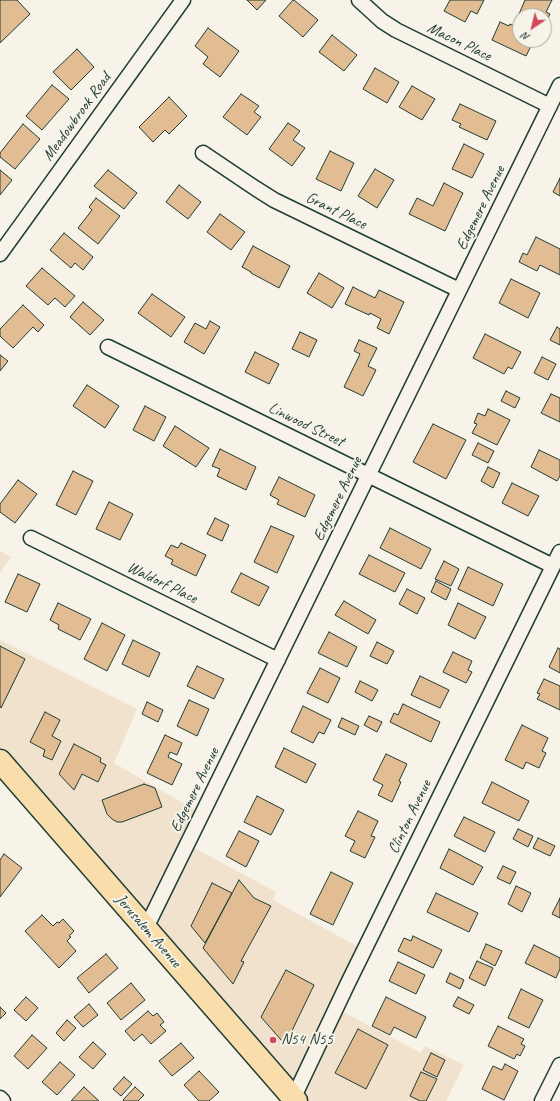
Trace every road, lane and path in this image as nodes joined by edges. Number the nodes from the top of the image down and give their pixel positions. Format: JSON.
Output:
{"nodes":[{"id":1,"x":183,"y":0,"type":"edge"},
{"id":2,"x":359,"y":0,"type":"edge"},
{"id":3,"x":560,"y":85,"type":"edge"},
{"id":4,"x":550,"y":106,"type":"junction"},
{"id":5,"x":203,"y":152,"type":"dead end"},
{"id":6,"x":0,"y":254,"type":"edge"},
{"id":7,"x":459,"y":290,"type":"junction"},
{"id":8,"x":108,"y":347,"type":"dead end"},
{"id":9,"x":369,"y":475,"type":"junction"},
{"id":10,"x":31,"y":538,"type":"dead end"},
{"id":11,"x":560,"y":552,"type":"edge"},
{"id":12,"x":553,"y":566,"type":"junction"},
{"id":13,"x":278,"y":660,"type":"junction"},
{"id":14,"x":0,"y":761,"type":"edge"},
{"id":15,"x":146,"y":928,"type":"junction"},
{"id":16,"x":560,"y":1065,"type":"edge"},
{"id":17,"x":0,"y":1098,"type":"edge"},
{"id":18,"x":294,"y":1100,"type":"edge"},
{"id":19,"x":3,"y":1101,"type":"edge"},
{"id":20,"x":542,"y":1101,"type":"edge"}],
"edges":[{"from":1,"to":6,"type":"street","name":"Meadowbrook Road"},
{"from":2,"to":4,"type":"street","name":"Macon Place"},
{"from":3,"to":4,"type":"street","name":"Edgemere Avenue"},
{"from":4,"to":7,"type":"street","name":"Edgemere Avenue"},
{"from":5,"to":7,"type":"street","name":"Grant Place"},
{"from":7,"to":9,"type":"street","name":"Edgemere Avenue"},
{"from":8,"to":9,"type":"street","name":"Linwood Street"},
{"from":9,"to":12,"type":"street","name":"Linwood Street"},
{"from":9,"to":13,"type":"street","name":"Edgemere Avenue"},
{"from":10,"to":13,"type":"street","name":"Waldorf Place"},
{"from":11,"to":12,"type":"street","name":"Clinton Avenue"},
{"from":12,"to":18,"type":"street","name":"Clinton Avenue"},
{"from":13,"to":15,"type":"street","name":"Edgemere Avenue"},
{"from":14,"to":15,"type":"main road","name":"Jerusalem Avenue"},
{"from":15,"to":18,"type":"main road","name":"Jerusalem Avenue"},
{"from":16,"to":20,"type":"street"},
{"from":17,"to":19,"type":"street"}]}
